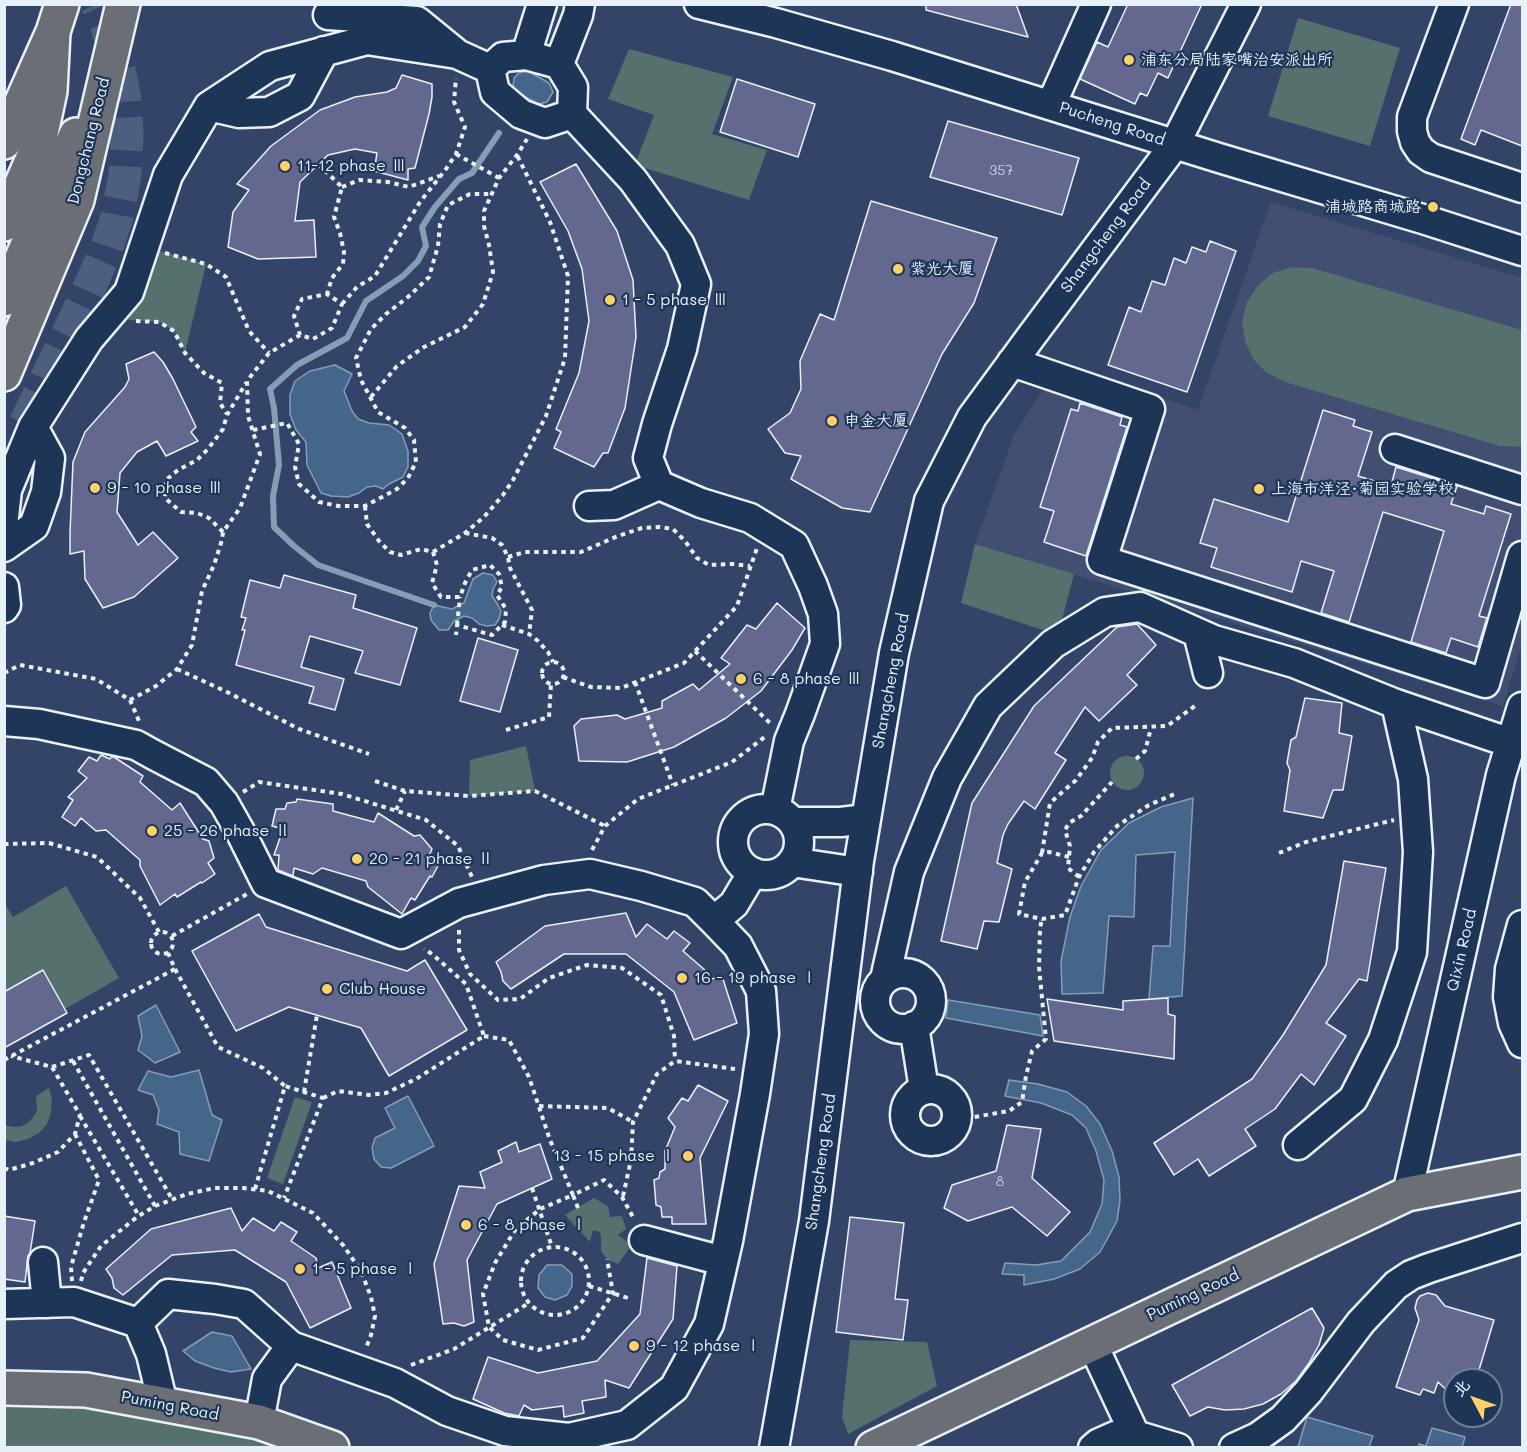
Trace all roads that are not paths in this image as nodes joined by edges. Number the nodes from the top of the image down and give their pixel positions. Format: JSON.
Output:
{"nodes":[{"id":1,"x":542,"y":4,"type":"edge"},
{"id":2,"x":580,"y":4,"type":"edge"},
{"id":3,"x":699,"y":4,"type":"edge"},
{"id":4,"x":1096,"y":4,"type":"edge"},
{"id":5,"x":1245,"y":4,"type":"edge"},
{"id":6,"x":1454,"y":4,"type":"edge"},
{"id":7,"x":120,"y":13,"type":"edge"},
{"id":8,"x":781,"y":14,"type":"edge"},
{"id":9,"x":328,"y":15,"type":"dead end"},
{"id":10,"x":57,"y":18,"type":"edge"},
{"id":11,"x":324,"y":51,"type":"junction"},
{"id":12,"x":457,"y":54,"type":"junction"},
{"id":13,"x":526,"y":55,"type":"junction"},
{"id":14,"x":559,"y":64,"type":"junction"},
{"id":15,"x":490,"y":69,"type":"junction"},
{"id":16,"x":1051,"y":105,"type":"junction"},
{"id":17,"x":209,"y":106,"type":"junction"},
{"id":18,"x":572,"y":114,"type":"junction"},
{"id":19,"x":4,"y":142,"type":"edge"},
{"id":20,"x":1175,"y":144,"type":"junction"},
{"id":21,"x":1522,"y":188,"type":"edge"},
{"id":22,"x":4,"y":224,"type":"edge"},
{"id":23,"x":1522,"y":251,"type":"edge"},
{"id":24,"x":4,"y":299,"type":"edge"},
{"id":25,"x":1012,"y":362,"type":"junction"},
{"id":26,"x":4,"y":374,"type":"edge"},
{"id":27,"x":33,"y":427,"type":"junction"},
{"id":28,"x":1395,"y":449,"type":"dead end"},
{"id":29,"x":659,"y":485,"type":"junction"},
{"id":30,"x":1522,"y":490,"type":"edge"},
{"id":31,"x":6,"y":501,"type":"edge"},
{"id":32,"x":589,"y":506,"type":"dead end"},
{"id":33,"x":4,"y":547,"type":"edge"},
{"id":34,"x":1522,"y":556,"type":"edge"},
{"id":35,"x":4,"y":587,"type":"edge"},
{"id":36,"x":4,"y":608,"type":"edge"},
{"id":37,"x":1198,"y":633,"type":"junction"},
{"id":38,"x":1208,"y":673,"type":"dead end"},
{"id":39,"x":1396,"y":704,"type":"junction"},
{"id":40,"x":1522,"y":707,"type":"edge"},
{"id":41,"x":4,"y":721,"type":"edge"},
{"id":42,"x":1511,"y":743,"type":"junction"},
{"id":43,"x":784,"y":816,"type":"junction"},
{"id":44,"x":866,"y":819,"type":"junction"},
{"id":45,"x":792,"y":862,"type":"junction"},
{"id":46,"x":858,"y":872,"type":"junction"},
{"id":47,"x":753,"y":873,"type":"junction"},
{"id":48,"x":714,"y":921,"type":"junction"},
{"id":49,"x":1522,"y":925,"type":"edge"},
{"id":50,"x":880,"y":991,"type":"junction"},
{"id":51,"x":841,"y":1006,"type":"junction"},
{"id":52,"x":914,"y":1026,"type":"junction"},
{"id":53,"x":1522,"y":1043,"type":"edge"},
{"id":54,"x":924,"y":1089,"type":"junction"},
{"id":55,"x":1298,"y":1145,"type":"dead end"},
{"id":56,"x":1522,"y":1172,"type":"edge"},
{"id":57,"x":1407,"y":1194,"type":"junction"},
{"id":58,"x":641,"y":1233,"type":"road end"},
{"id":59,"x":1522,"y":1238,"type":"edge"},
{"id":60,"x":723,"y":1261,"type":"junction"},
{"id":61,"x":43,"y":1262,"type":"dead end"},
{"id":62,"x":60,"y":1303,"type":"junction"},
{"id":63,"x":4,"y":1304,"type":"edge"},
{"id":64,"x":138,"y":1323,"type":"junction"},
{"id":65,"x":1092,"y":1343,"type":"junction"},
{"id":66,"x":291,"y":1346,"type":"junction"},
{"id":67,"x":4,"y":1388,"type":"edge"},
{"id":68,"x":163,"y":1404,"type":"junction"},
{"id":69,"x":259,"y":1422,"type":"junction"},
{"id":70,"x":1135,"y":1435,"type":"junction"},
{"id":71,"x":332,"y":1448,"type":"edge"},
{"id":72,"x":774,"y":1448,"type":"edge"},
{"id":73,"x":873,"y":1448,"type":"edge"},
{"id":74,"x":1094,"y":1448,"type":"edge"},
{"id":75,"x":1178,"y":1448,"type":"edge"},
{"id":76,"x":1234,"y":1448,"type":"edge"}],
"edges":[{"from":1,"to":13,"type":"street"},
{"from":2,"to":14,"type":"street"},
{"from":3,"to":8,"type":"street","name":"Pucheng Road"},
{"from":4,"to":16,"type":"street"},
{"from":5,"to":20,"type":"street","name":"Shangcheng Road"},
{"from":6,"to":21,"type":"street"},
{"from":7,"to":24,"type":"main road"},
{"from":7,"to":26,"type":"main road","name":"Dongchang Road"},
{"from":8,"to":16,"type":"street","name":"Pucheng Road"},
{"from":9,"to":12,"type":"street"},
{"from":10,"to":19,"type":"main road"},
{"from":10,"to":22,"type":"main road"},
{"from":11,"to":12,"type":"street"},
{"from":11,"to":17,"type":"street"},
{"from":11,"to":17,"type":"street"},
{"from":12,"to":15,"type":"street"},
{"from":13,"to":14,"type":"street"},
{"from":13,"to":15,"type":"street"},
{"from":14,"to":18,"type":"street"},
{"from":15,"to":18,"type":"street"},
{"from":16,"to":20,"type":"street","name":"Pucheng Road"},
{"from":17,"to":27,"type":"street"},
{"from":18,"to":29,"type":"street"},
{"from":20,"to":23,"type":"street","name":"Pucheng Road"},
{"from":20,"to":25,"type":"street","name":"Shangcheng Road"},
{"from":25,"to":34,"type":"street"},
{"from":25,"to":44,"type":"street","name":"Shangcheng Road"},
{"from":27,"to":31,"type":"street"},
{"from":27,"to":33,"type":"street"},
{"from":28,"to":30,"type":"street"},
{"from":29,"to":32,"type":"street"},
{"from":29,"to":43,"type":"street"},
{"from":35,"to":36,"type":"street"},
{"from":37,"to":38,"type":"street"},
{"from":37,"to":39,"type":"street"},
{"from":37,"to":50,"type":"street"},
{"from":39,"to":42,"type":"street"},
{"from":39,"to":55,"type":"street"},
{"from":40,"to":42,"type":"street","name":"Qixin Road"},
{"from":41,"to":48,"type":"street"},
{"from":42,"to":57,"type":"street","name":"Qixin Road"},
{"from":43,"to":44,"type":"street"},
{"from":43,"to":45,"type":"street"},
{"from":43,"to":47,"type":"street"},
{"from":44,"to":46,"type":"street","name":"Shangcheng Road"},
{"from":45,"to":46,"type":"street"},
{"from":45,"to":47,"type":"street"},
{"from":46,"to":51,"type":"street","name":"Shangcheng Road"},
{"from":47,"to":48,"type":"street"},
{"from":48,"to":60,"type":"street"},
{"from":49,"to":53,"type":"street"},
{"from":50,"to":51,"type":"street"},
{"from":50,"to":52,"type":"street"},
{"from":50,"to":52,"type":"street"},
{"from":51,"to":72,"type":"street","name":"Shangcheng Road"},
{"from":52,"to":54,"type":"street"},
{"from":54,"to":54,"type":"street"},
{"from":56,"to":57,"type":"main road","name":"Puming Road"},
{"from":57,"to":65,"type":"main road","name":"Puming Road"},
{"from":58,"to":60,"type":"street"},
{"from":59,"to":76,"type":"street"},
{"from":60,"to":66,"type":"street"},
{"from":61,"to":62,"type":"street"},
{"from":62,"to":63,"type":"street"},
{"from":62,"to":64,"type":"street"},
{"from":64,"to":66,"type":"street"},
{"from":64,"to":68,"type":"street"},
{"from":65,"to":70,"type":"street"},
{"from":65,"to":73,"type":"main road","name":"Puming Road"},
{"from":66,"to":69,"type":"street"},
{"from":67,"to":68,"type":"main road","name":"Puming Road"},
{"from":68,"to":69,"type":"main road","name":"Puming Road"},
{"from":69,"to":71,"type":"main road","name":"Puming Road"},
{"from":70,"to":74,"type":"street"},
{"from":70,"to":75,"type":"street"}]}
